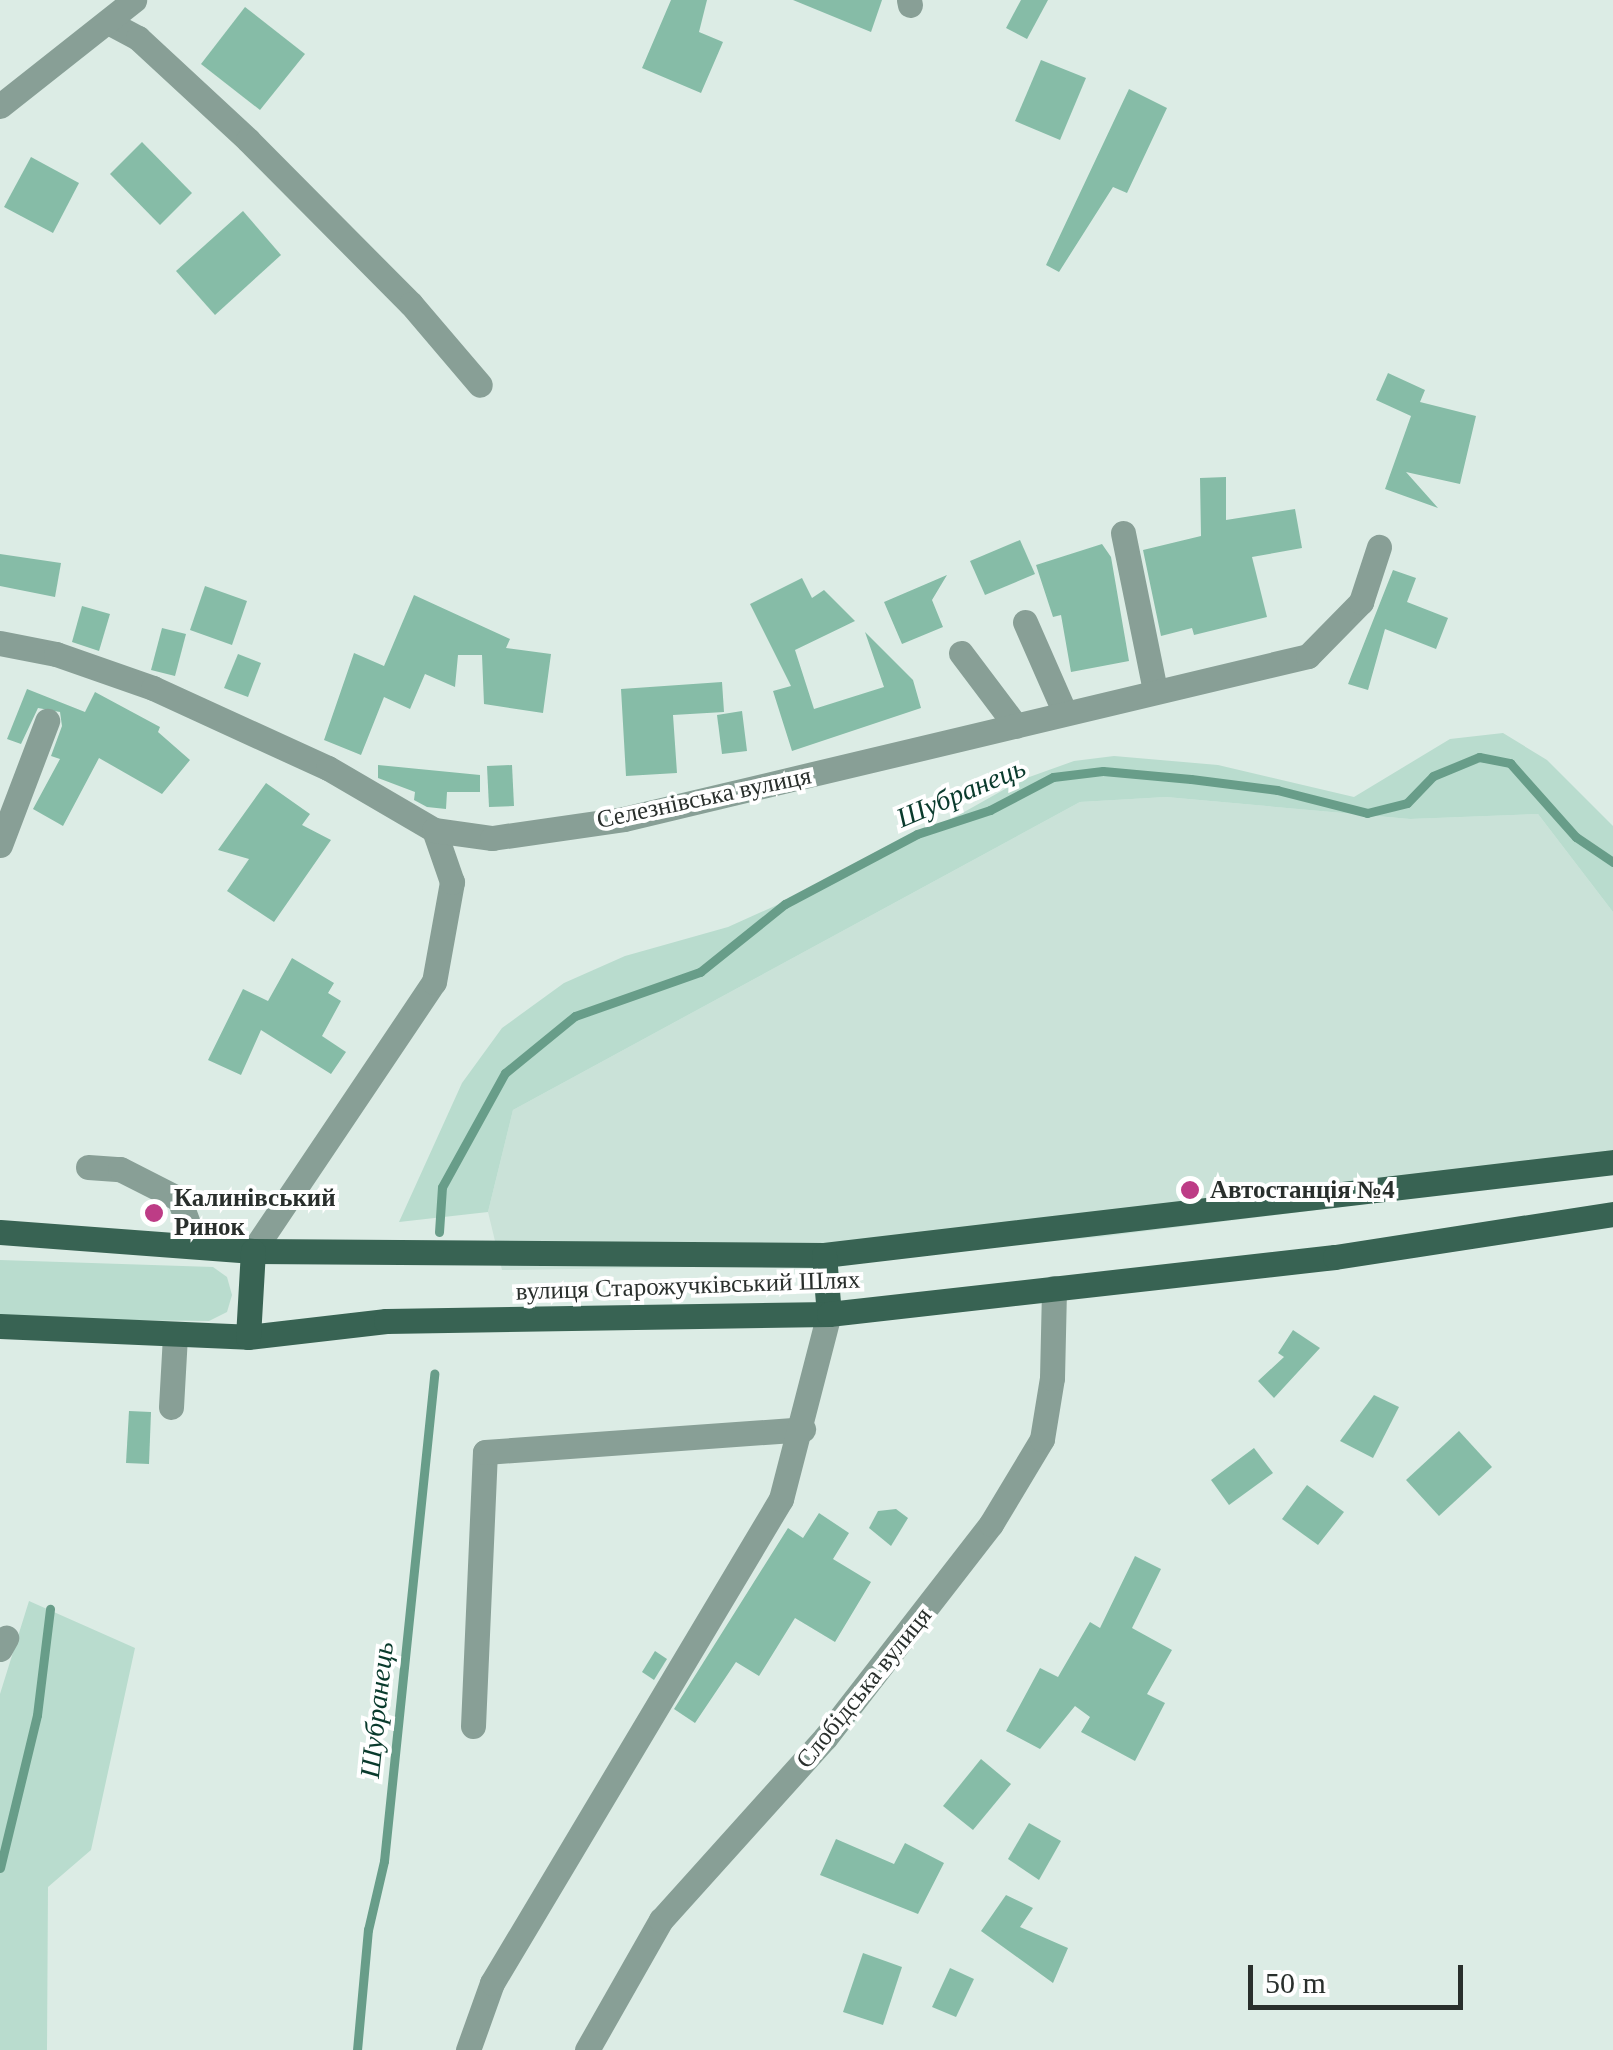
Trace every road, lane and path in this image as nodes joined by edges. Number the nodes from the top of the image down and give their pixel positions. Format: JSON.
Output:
{"nodes":[{"id":1,"x":134,"y":0,"type":"edge"},
{"id":2,"x":108,"y":22,"type":"junction"},
{"id":3,"x":0,"y":106,"type":"edge"},
{"id":4,"x":480,"y":385,"type":"dead end"},
{"id":5,"x":1124,"y":532,"type":"dead end"},
{"id":6,"x":1379,"y":547,"type":"dead end"},
{"id":7,"x":1025,"y":622,"type":"dead end"},
{"id":8,"x":0,"y":643,"type":"edge"},
{"id":9,"x":961,"y":653,"type":"dead end"},
{"id":10,"x":1156,"y":690,"type":"junction"},
{"id":11,"x":1064,"y":713,"type":"junction"},
{"id":12,"x":48,"y":721,"type":"dead end"},
{"id":13,"x":1016,"y":726,"type":"junction"},
{"id":14,"x":434,"y":830,"type":"junction"},
{"id":15,"x":0,"y":845,"type":"edge"},
{"id":16,"x":1613,"y":1162,"type":"edge"},
{"id":17,"x":88,"y":1167,"type":"dead end"},
{"id":18,"x":1613,"y":1214,"type":"edge"},
{"id":19,"x":0,"y":1232,"type":"edge"},
{"id":20,"x":196,"y":1245,"type":"junction"},
{"id":21,"x":254,"y":1252,"type":"junction"},
{"id":22,"x":824,"y":1255,"type":"junction"},
{"id":23,"x":1054,"y":1288,"type":"junction"},
{"id":24,"x":829,"y":1314,"type":"junction"},
{"id":25,"x":0,"y":1326,"type":"edge"},
{"id":26,"x":175,"y":1336,"type":"junction"},
{"id":27,"x":248,"y":1336,"type":"junction"},
{"id":28,"x":171,"y":1407,"type":"dead end"},
{"id":29,"x":803,"y":1429,"type":"junction"},
{"id":30,"x":473,"y":1726,"type":"dead end"},
{"id":31,"x":468,"y":2050,"type":"edge"},
{"id":32,"x":587,"y":2050,"type":"edge"}],
"edges":[{"from":1,"to":2,"type":"street"},
{"from":2,"to":3,"type":"street"},
{"from":2,"to":4,"type":"street"},
{"from":5,"to":10,"type":"street"},
{"from":6,"to":10,"type":"street","name":"Селезнівська вулиця"},
{"from":7,"to":11,"type":"street"},
{"from":8,"to":14,"type":"street"},
{"from":9,"to":13,"type":"street"},
{"from":10,"to":11,"type":"street","name":"Селезнівська вулиця"},
{"from":11,"to":13,"type":"street","name":"Селезнівська вулиця"},
{"from":12,"to":15,"type":"street"},
{"from":13,"to":14,"type":"street","name":"Селезнівська вулиця"},
{"from":14,"to":21,"type":"street"},
{"from":16,"to":22,"type":"main road","name":"вулиця Старожучківський Шлях"},
{"from":17,"to":20,"type":"street"},
{"from":18,"to":23,"type":"main road","name":"вулиця Старожучківський Шлях"},
{"from":19,"to":20,"type":"main road","name":"вулиця Старожучківський Шлях"},
{"from":20,"to":21,"type":"main road","name":"вулиця Старожучківський Шлях"},
{"from":21,"to":22,"type":"main road","name":"вулиця Старожучківський Шлях"},
{"from":21,"to":27,"type":"main road"},
{"from":22,"to":24,"type":"main road"},
{"from":23,"to":24,"type":"main road","name":"вулиця Старожучківський Шлях"},
{"from":23,"to":32,"type":"street","name":"Слобідська вулиця"},
{"from":24,"to":27,"type":"main road","name":"вулиця Старожучківський Шлях"},
{"from":24,"to":29,"type":"street"},
{"from":25,"to":26,"type":"main road","name":"вулиця Старожучківський Шлях"},
{"from":26,"to":27,"type":"main road","name":"вулиця Старожучківський Шлях"},
{"from":26,"to":28,"type":"street"},
{"from":29,"to":30,"type":"street"},
{"from":29,"to":31,"type":"street"}]}
